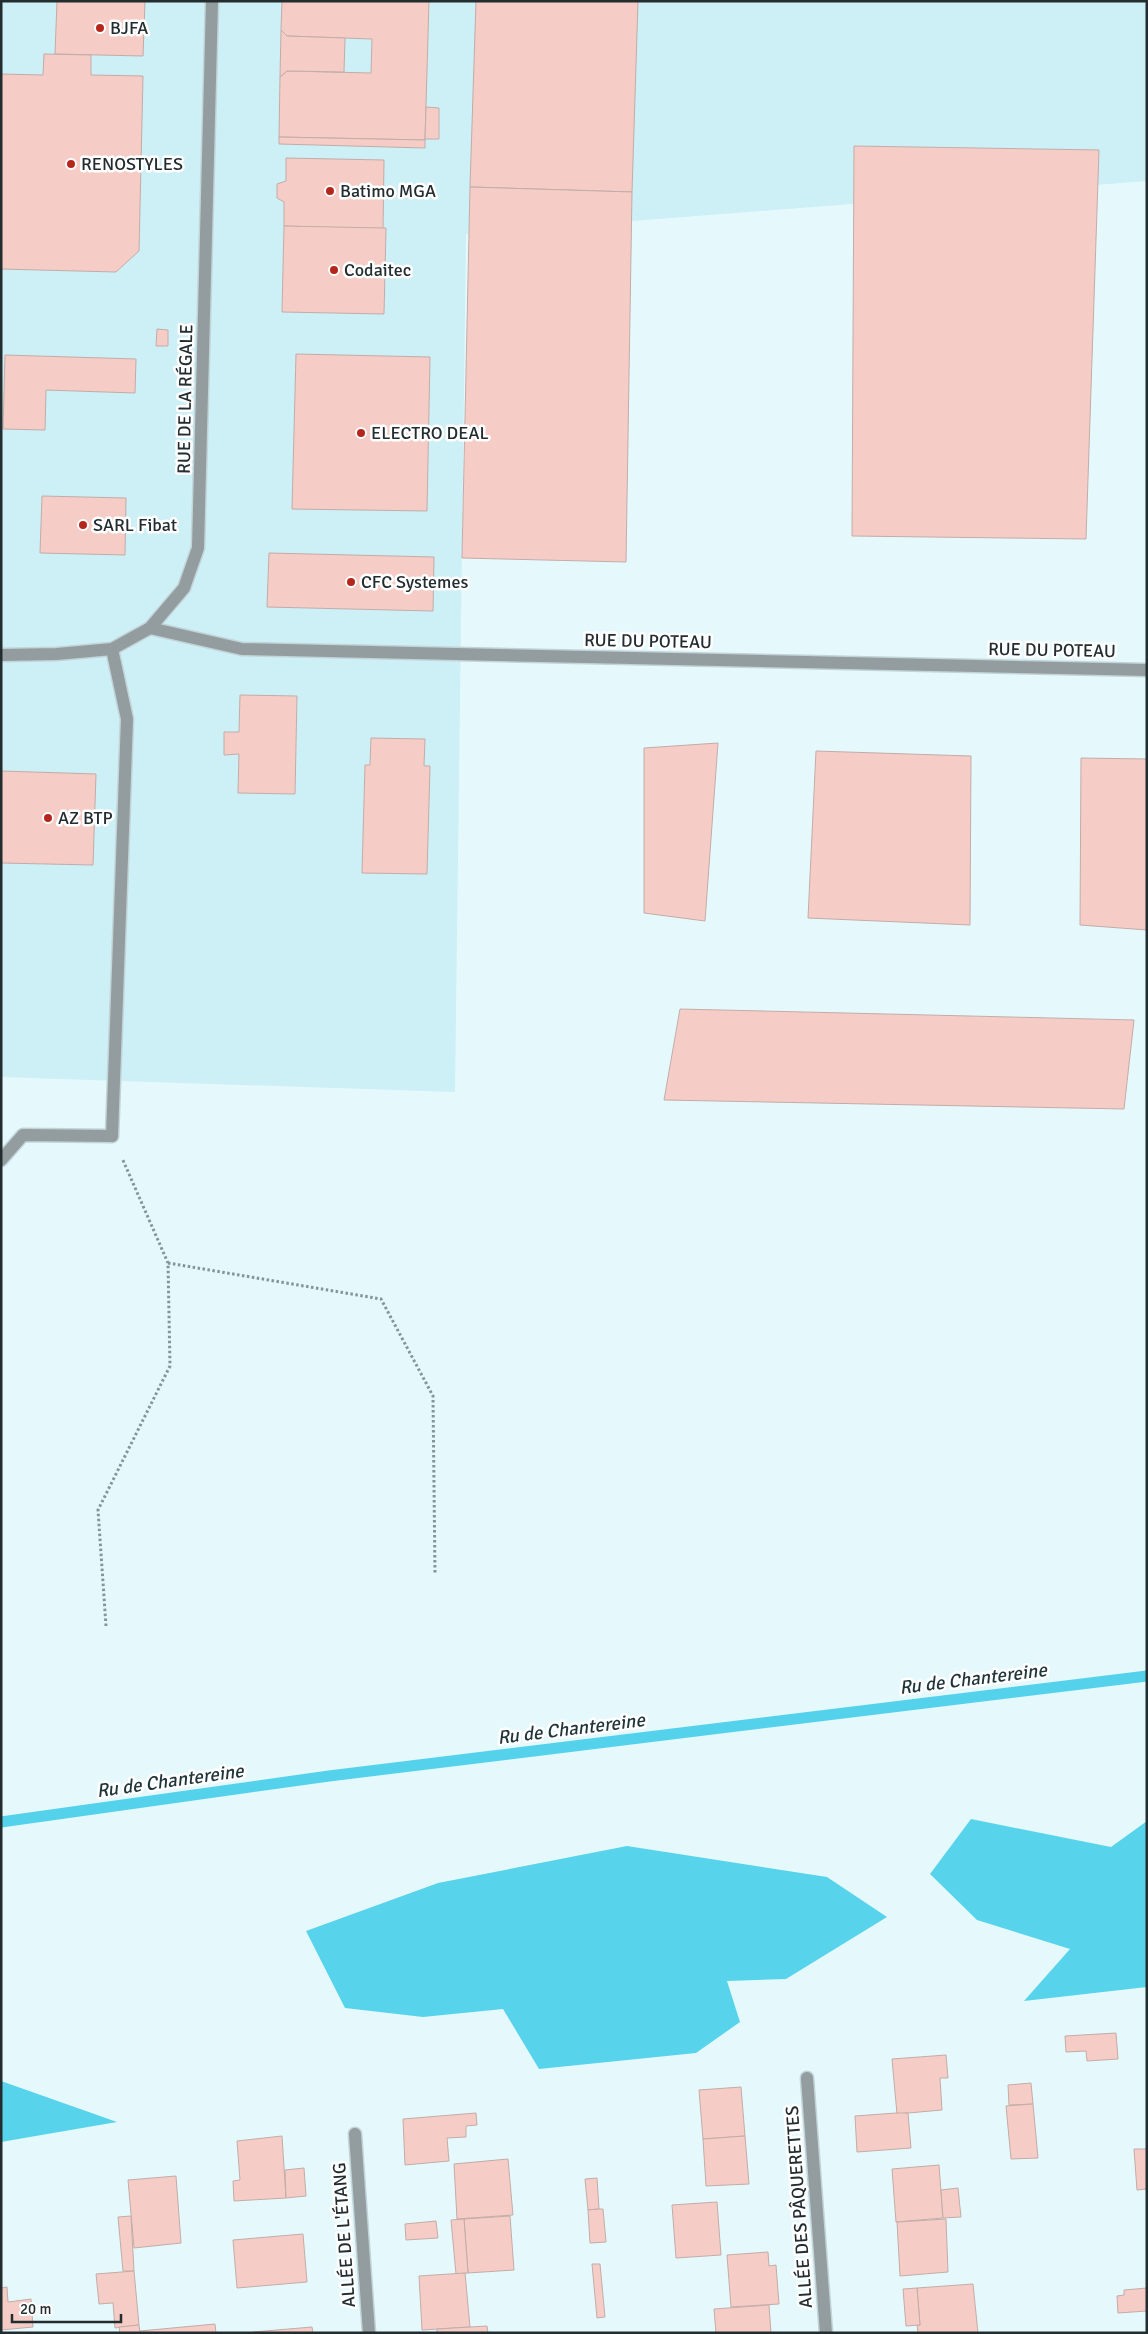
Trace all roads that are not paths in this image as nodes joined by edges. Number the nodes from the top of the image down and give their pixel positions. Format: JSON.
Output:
{"nodes":[{"id":1,"x":212,"y":1,"type":"edge"},
{"id":2,"x":150,"y":628,"type":"junction"},
{"id":3,"x":112,"y":649,"type":"junction"},
{"id":4,"x":1,"y":655,"type":"edge"},
{"id":5,"x":1147,"y":670,"type":"edge"},
{"id":6,"x":1,"y":1160,"type":"edge"},
{"id":7,"x":807,"y":2078,"type":"dead end"},
{"id":8,"x":355,"y":2134,"type":"dead end"},
{"id":9,"x":369,"y":2333,"type":"edge"},
{"id":10,"x":826,"y":2333,"type":"edge"}],
"edges":[{"from":1,"to":2,"type":"street","name":"RUE DE LA RÉGALE"},
{"from":2,"to":3,"type":"street","name":"RUE DE LA RÉGALE"},
{"from":2,"to":5,"type":"street","name":"RUE DU POTEAU"},
{"from":3,"to":4,"type":"street","name":"RUE DE LA RÉGALE"},
{"from":3,"to":6,"type":"street"},
{"from":7,"to":10,"type":"street","name":"ALLÉE DES PÂQUERETTES"},
{"from":8,"to":9,"type":"street","name":"ALLÉE DE L'ÉTANG"}]}
